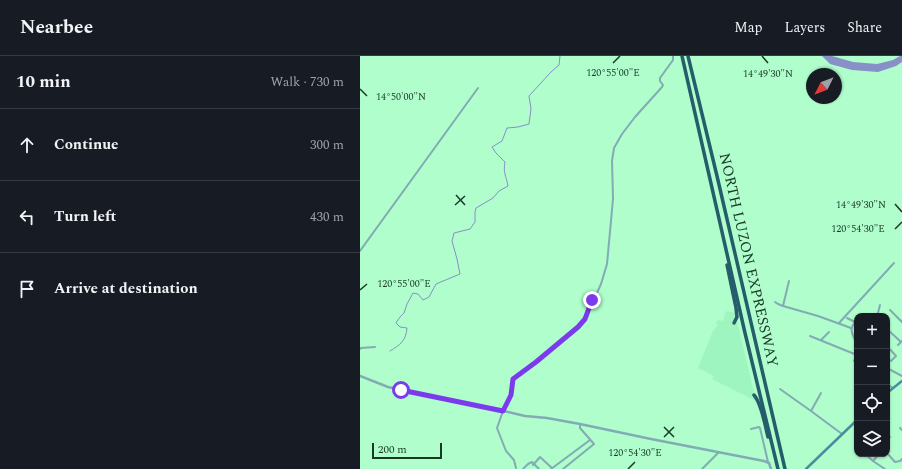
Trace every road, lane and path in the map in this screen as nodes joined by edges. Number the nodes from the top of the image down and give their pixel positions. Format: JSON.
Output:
{"nodes":[{"id":1,"x":673,"y":56,"type":"edge"},
{"id":2,"x":682,"y":56,"type":"edge"},
{"id":3,"x":688,"y":56,"type":"edge"},
{"id":4,"x":478,"y":88,"type":"dead end"},
{"id":5,"x":726,"y":246,"type":"junction"},
{"id":6,"x":360,"y":251,"type":"edge"},
{"id":7,"x":894,"y":263,"type":"dead end"},
{"id":8,"x":790,"y":281,"type":"dead end"},
{"id":9,"x":775,"y":302,"type":"dead end"},
{"id":10,"x":880,"y":305,"type":"dead end"},
{"id":11,"x":783,"y":306,"type":"junction"},
{"id":12,"x":890,"y":310,"type":"dead end"},
{"id":13,"x":878,"y":313,"type":"edge"},
{"id":14,"x":847,"y":318,"type":"dead end"},
{"id":15,"x":902,"y":322,"type":"edge"},
{"id":16,"x":734,"y":323,"type":"dead end"},
{"id":17,"x":839,"y":323,"type":"junction"},
{"id":18,"x":851,"y":328,"type":"junction"},
{"id":19,"x":829,"y":332,"type":"dead end"},
{"id":20,"x":890,"y":332,"type":"edge"},
{"id":21,"x":854,"y":335,"type":"edge"},
{"id":22,"x":810,"y":336,"type":"dead end"},
{"id":23,"x":821,"y":340,"type":"junction"},
{"id":24,"x":901,"y":342,"type":"edge"},
{"id":25,"x":898,"y":345,"type":"dead end"},
{"id":26,"x":375,"y":347,"type":"dead end"},
{"id":27,"x":360,"y":349,"type":"edge"},
{"id":28,"x":890,"y":349,"type":"edge"},
{"id":29,"x":854,"y":354,"type":"edge"},
{"id":30,"x":890,"y":360,"type":"edge"},
{"id":31,"x":890,"y":370,"type":"edge"},
{"id":32,"x":360,"y":376,"type":"edge"},
{"id":33,"x":902,"y":376,"type":"edge"},
{"id":34,"x":902,"y":381,"type":"edge"},
{"id":35,"x":888,"y":385,"type":"edge"},
{"id":36,"x":893,"y":388,"type":"junction"},
{"id":37,"x":780,"y":389,"type":"dead end"},
{"id":38,"x":890,"y":390,"type":"edge"},
{"id":39,"x":821,"y":393,"type":"dead end"},
{"id":40,"x":754,"y":396,"type":"dead end"},
{"id":41,"x":503,"y":411,"type":"junction"},
{"id":42,"x":811,"y":411,"type":"junction"},
{"id":43,"x":856,"y":421,"type":"edge"},
{"id":44,"x":580,"y":424,"type":"junction"},
{"id":45,"x":751,"y":430,"type":"dead end"},
{"id":46,"x":842,"y":434,"type":"junction"},
{"id":47,"x":590,"y":440,"type":"junction"},
{"id":48,"x":719,"y":452,"type":"junction"},
{"id":49,"x":890,"y":456,"type":"edge"},
{"id":50,"x":868,"y":457,"type":"edge"},
{"id":51,"x":876,"y":457,"type":"edge"},
{"id":52,"x":873,"y":461,"type":"junction"},
{"id":53,"x":901,"y":461,"type":"edge"},
{"id":54,"x":768,"y":462,"type":"junction"},
{"id":55,"x":533,"y":465,"type":"junction"},
{"id":56,"x":880,"y":466,"type":"junction"},
{"id":57,"x":516,"y":468,"type":"dead end"},
{"id":58,"x":523,"y":469,"type":"edge"},
{"id":59,"x":539,"y":469,"type":"edge"},
{"id":60,"x":552,"y":469,"type":"edge"},
{"id":61,"x":563,"y":469,"type":"edge"},
{"id":62,"x":702,"y":469,"type":"edge"},
{"id":63,"x":771,"y":469,"type":"edge"},
{"id":64,"x":778,"y":469,"type":"edge"},
{"id":65,"x":785,"y":469,"type":"edge"},
{"id":66,"x":806,"y":469,"type":"edge"},
{"id":67,"x":878,"y":469,"type":"edge"},
{"id":68,"x":885,"y":469,"type":"edge"}],
"edges":[{"from":1,"to":41,"type":"street"},
{"from":2,"to":5,"type":"highway","name":"NORTH LUZON EXPRESSWAY"},
{"from":3,"to":65,"type":"highway","name":"NORTH LUZON EXPRESSWAY"},
{"from":4,"to":6,"type":"street"},
{"from":5,"to":16,"type":"highway"},
{"from":5,"to":64,"type":"highway","name":"NORTH LUZON EXPRESSWAY"},
{"from":7,"to":17,"type":"street"},
{"from":8,"to":11,"type":"street"},
{"from":9,"to":11,"type":"street"},
{"from":10,"to":13,"type":"street"},
{"from":11,"to":17,"type":"street"},
{"from":12,"to":15,"type":"street"},
{"from":14,"to":18,"type":"street"},
{"from":17,"to":18,"type":"street"},
{"from":18,"to":21,"type":"street"},
{"from":19,"to":23,"type":"street"},
{"from":20,"to":24,"type":"street"},
{"from":22,"to":23,"type":"street"},
{"from":23,"to":29,"type":"street"},
{"from":24,"to":25,"type":"street"},
{"from":26,"to":27,"type":"street"},
{"from":28,"to":30,"type":"street"},
{"from":31,"to":33,"type":"street"},
{"from":32,"to":41,"type":"street"},
{"from":34,"to":36,"type":"main road"},
{"from":35,"to":36,"type":"street"},
{"from":36,"to":38,"type":"main road"},
{"from":37,"to":42,"type":"street"},
{"from":39,"to":42,"type":"street"},
{"from":40,"to":64,"type":"highway"},
{"from":41,"to":44,"type":"street"},
{"from":41,"to":57,"type":"street"},
{"from":42,"to":46,"type":"street"},
{"from":43,"to":46,"type":"main road"},
{"from":44,"to":47,"type":"street"},
{"from":44,"to":48,"type":"street"},
{"from":45,"to":54,"type":"street"},
{"from":46,"to":66,"type":"main road"},
{"from":47,"to":60,"type":"street"},
{"from":47,"to":61,"type":"street"},
{"from":48,"to":54,"type":"street"},
{"from":48,"to":62,"type":"street"},
{"from":49,"to":53,"type":"street"},
{"from":50,"to":52,"type":"street"},
{"from":51,"to":52,"type":"street"},
{"from":52,"to":56,"type":"street"},
{"from":54,"to":63,"type":"street"},
{"from":55,"to":58,"type":"street"},
{"from":55,"to":59,"type":"street"},
{"from":55,"to":60,"type":"street"},
{"from":56,"to":67,"type":"street"},
{"from":56,"to":68,"type":"street"}]}
